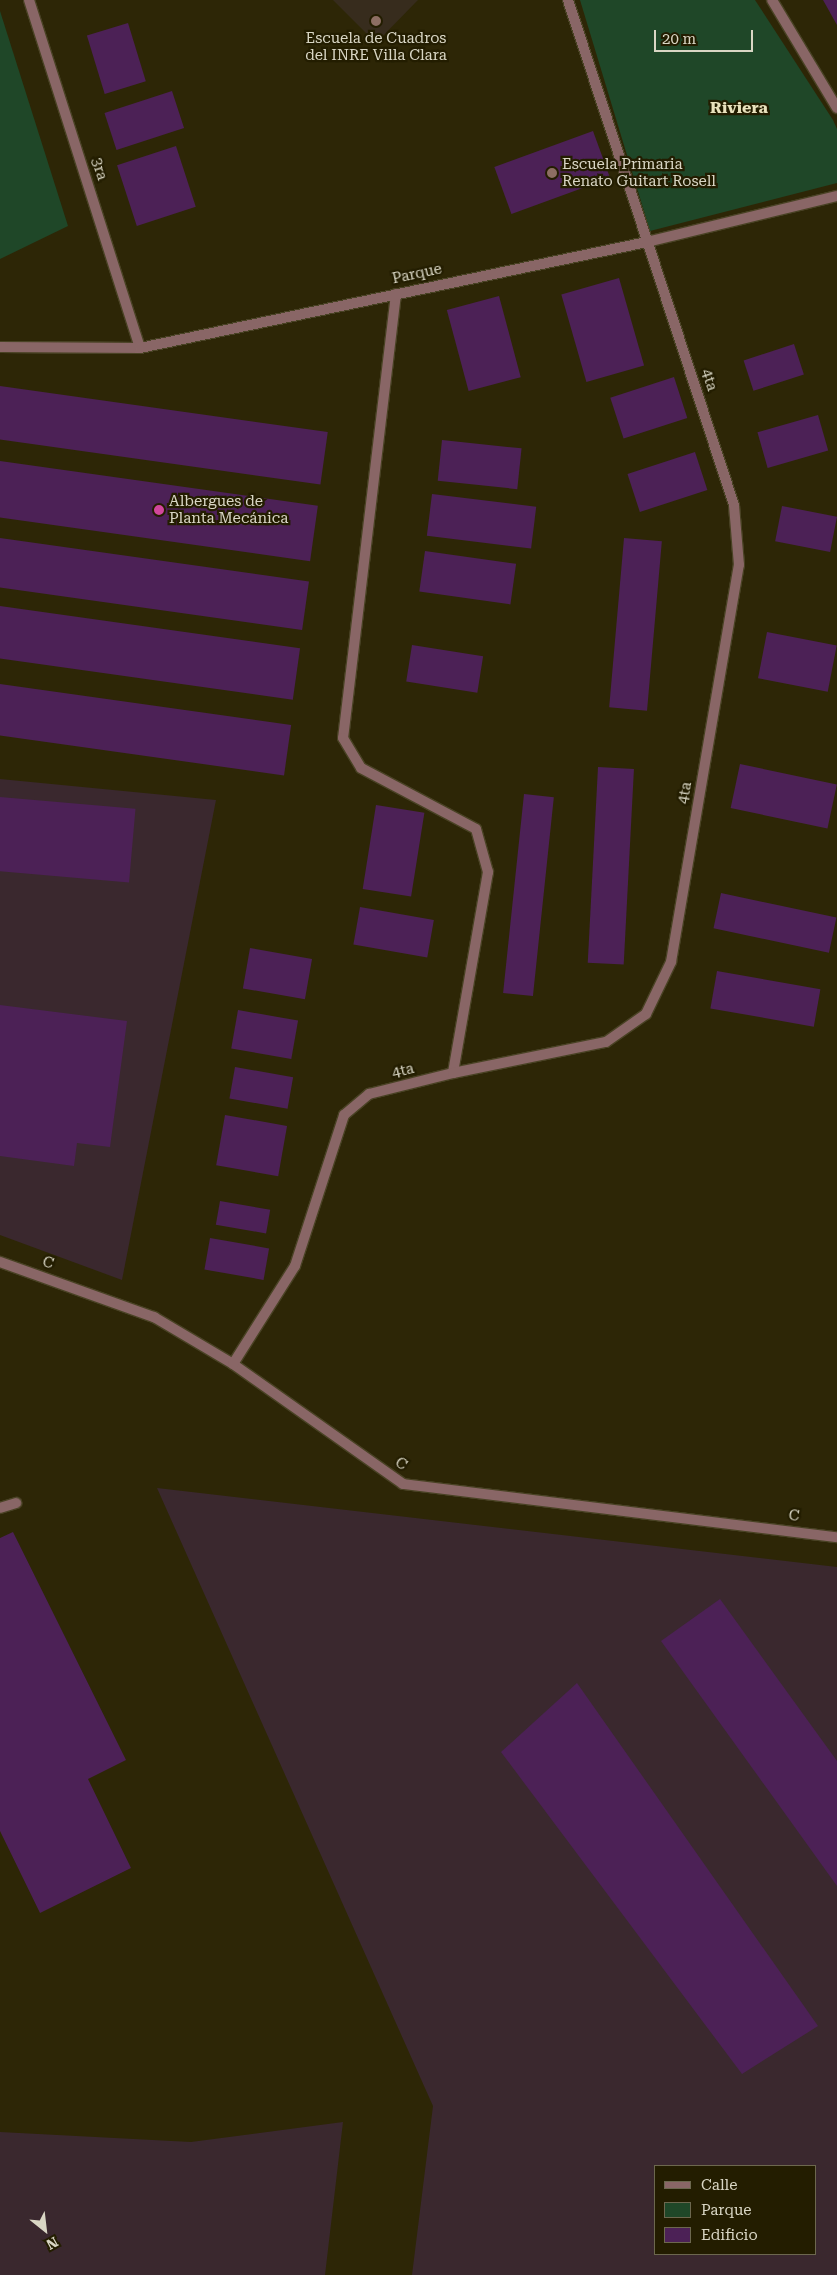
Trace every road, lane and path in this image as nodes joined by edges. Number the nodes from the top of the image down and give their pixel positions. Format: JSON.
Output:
{"nodes":[{"id":1,"x":29,"y":0,"type":"edge"},
{"id":2,"x":568,"y":0,"type":"edge"},
{"id":3,"x":772,"y":0,"type":"edge"},
{"id":4,"x":837,"y":108,"type":"edge"},
{"id":5,"x":837,"y":196,"type":"edge"},
{"id":6,"x":648,"y":242,"type":"junction"},
{"id":7,"x":396,"y":294,"type":"junction"},
{"id":8,"x":0,"y":347,"type":"edge"},
{"id":9,"x":140,"y":348,"type":"junction"},
{"id":10,"x":453,"y":1073,"type":"junction"},
{"id":11,"x":0,"y":1262,"type":"edge"},
{"id":12,"x":233,"y":1364,"type":"junction"},
{"id":13,"x":16,"y":1503,"type":"dead end"},
{"id":14,"x":0,"y":1508,"type":"edge"},
{"id":15,"x":837,"y":1537,"type":"edge"}],
"edges":[{"from":1,"to":9,"type":"street","name":"3ra"},
{"from":2,"to":6,"type":"street","name":"4ta"},
{"from":3,"to":4,"type":"street"},
{"from":5,"to":6,"type":"street","name":"Parque"},
{"from":6,"to":7,"type":"street","name":"Parque"},
{"from":6,"to":10,"type":"street","name":"4ta"},
{"from":7,"to":9,"type":"street","name":"Parque"},
{"from":7,"to":10,"type":"street"},
{"from":8,"to":9,"type":"street","name":"Parque"},
{"from":10,"to":12,"type":"street","name":"4ta"},
{"from":11,"to":12,"type":"street","name":"C"},
{"from":12,"to":15,"type":"street","name":"C"},
{"from":13,"to":14,"type":"street"}]}
